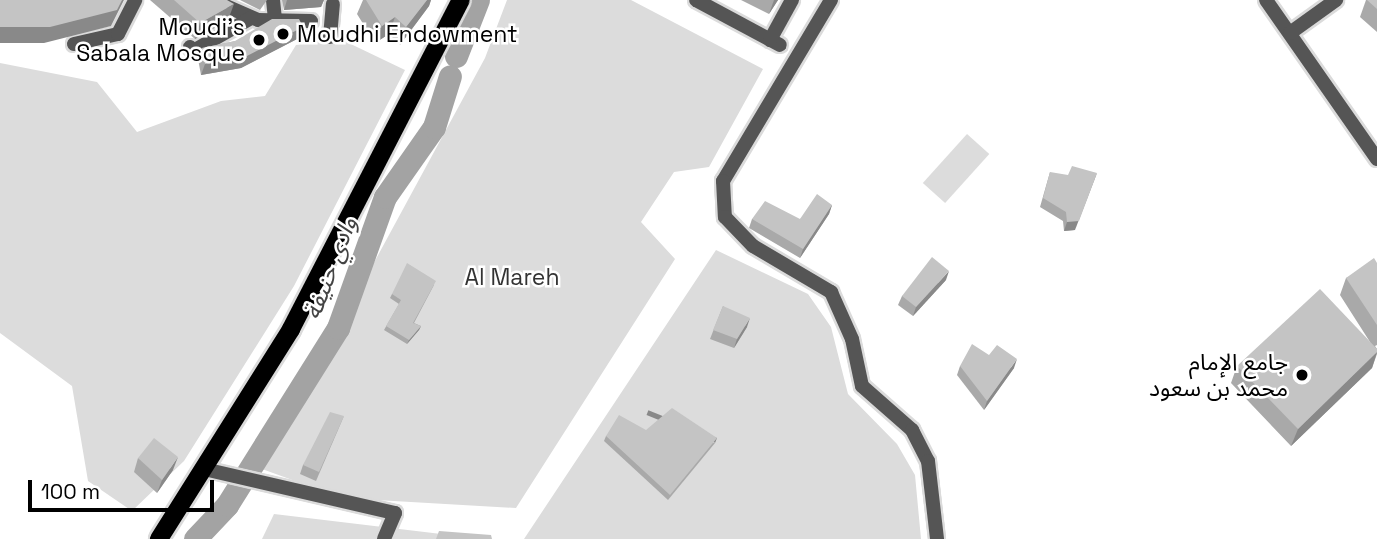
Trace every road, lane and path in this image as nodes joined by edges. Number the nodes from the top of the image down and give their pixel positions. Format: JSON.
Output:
{"nodes":[{"id":1,"x":135,"y":0,"type":"edge"},
{"id":2,"x":212,"y":0,"type":"edge"},
{"id":3,"x":273,"y":0,"type":"edge"},
{"id":4,"x":461,"y":0,"type":"edge"},
{"id":5,"x":696,"y":0,"type":"edge"},
{"id":6,"x":792,"y":0,"type":"edge"},
{"id":7,"x":831,"y":0,"type":"edge"},
{"id":8,"x":1266,"y":0,"type":"edge"},
{"id":9,"x":1336,"y":0,"type":"edge"},
{"id":10,"x":333,"y":4,"type":"dead end"},
{"id":11,"x":251,"y":18,"type":"junction"},
{"id":12,"x":275,"y":18,"type":"junction"},
{"id":13,"x":310,"y":28,"type":"dead end"},
{"id":14,"x":1290,"y":33,"type":"junction"},
{"id":15,"x":330,"y":37,"type":"dead end"},
{"id":16,"x":74,"y":44,"type":"dead end"},
{"id":17,"x":190,"y":47,"type":"dead end"},
{"id":18,"x":1377,"y":159,"type":"edge"},
{"id":19,"x":204,"y":469,"type":"junction"},
{"id":20,"x":159,"y":539,"type":"edge"},
{"id":21,"x":384,"y":539,"type":"edge"},
{"id":22,"x":937,"y":539,"type":"edge"}],
"edges":[{"from":1,"to":16,"type":"street"},
{"from":2,"to":11,"type":"street"},
{"from":3,"to":12,"type":"street"},
{"from":4,"to":19,"type":"main road"},
{"from":5,"to":6,"type":"street"},
{"from":7,"to":22,"type":"street"},
{"from":8,"to":14,"type":"street"},
{"from":9,"to":14,"type":"street"},
{"from":10,"to":15,"type":"street"},
{"from":11,"to":12,"type":"street"},
{"from":11,"to":17,"type":"street"},
{"from":12,"to":13,"type":"street"},
{"from":14,"to":18,"type":"street"},
{"from":19,"to":20,"type":"main road"},
{"from":19,"to":21,"type":"street"}]}
